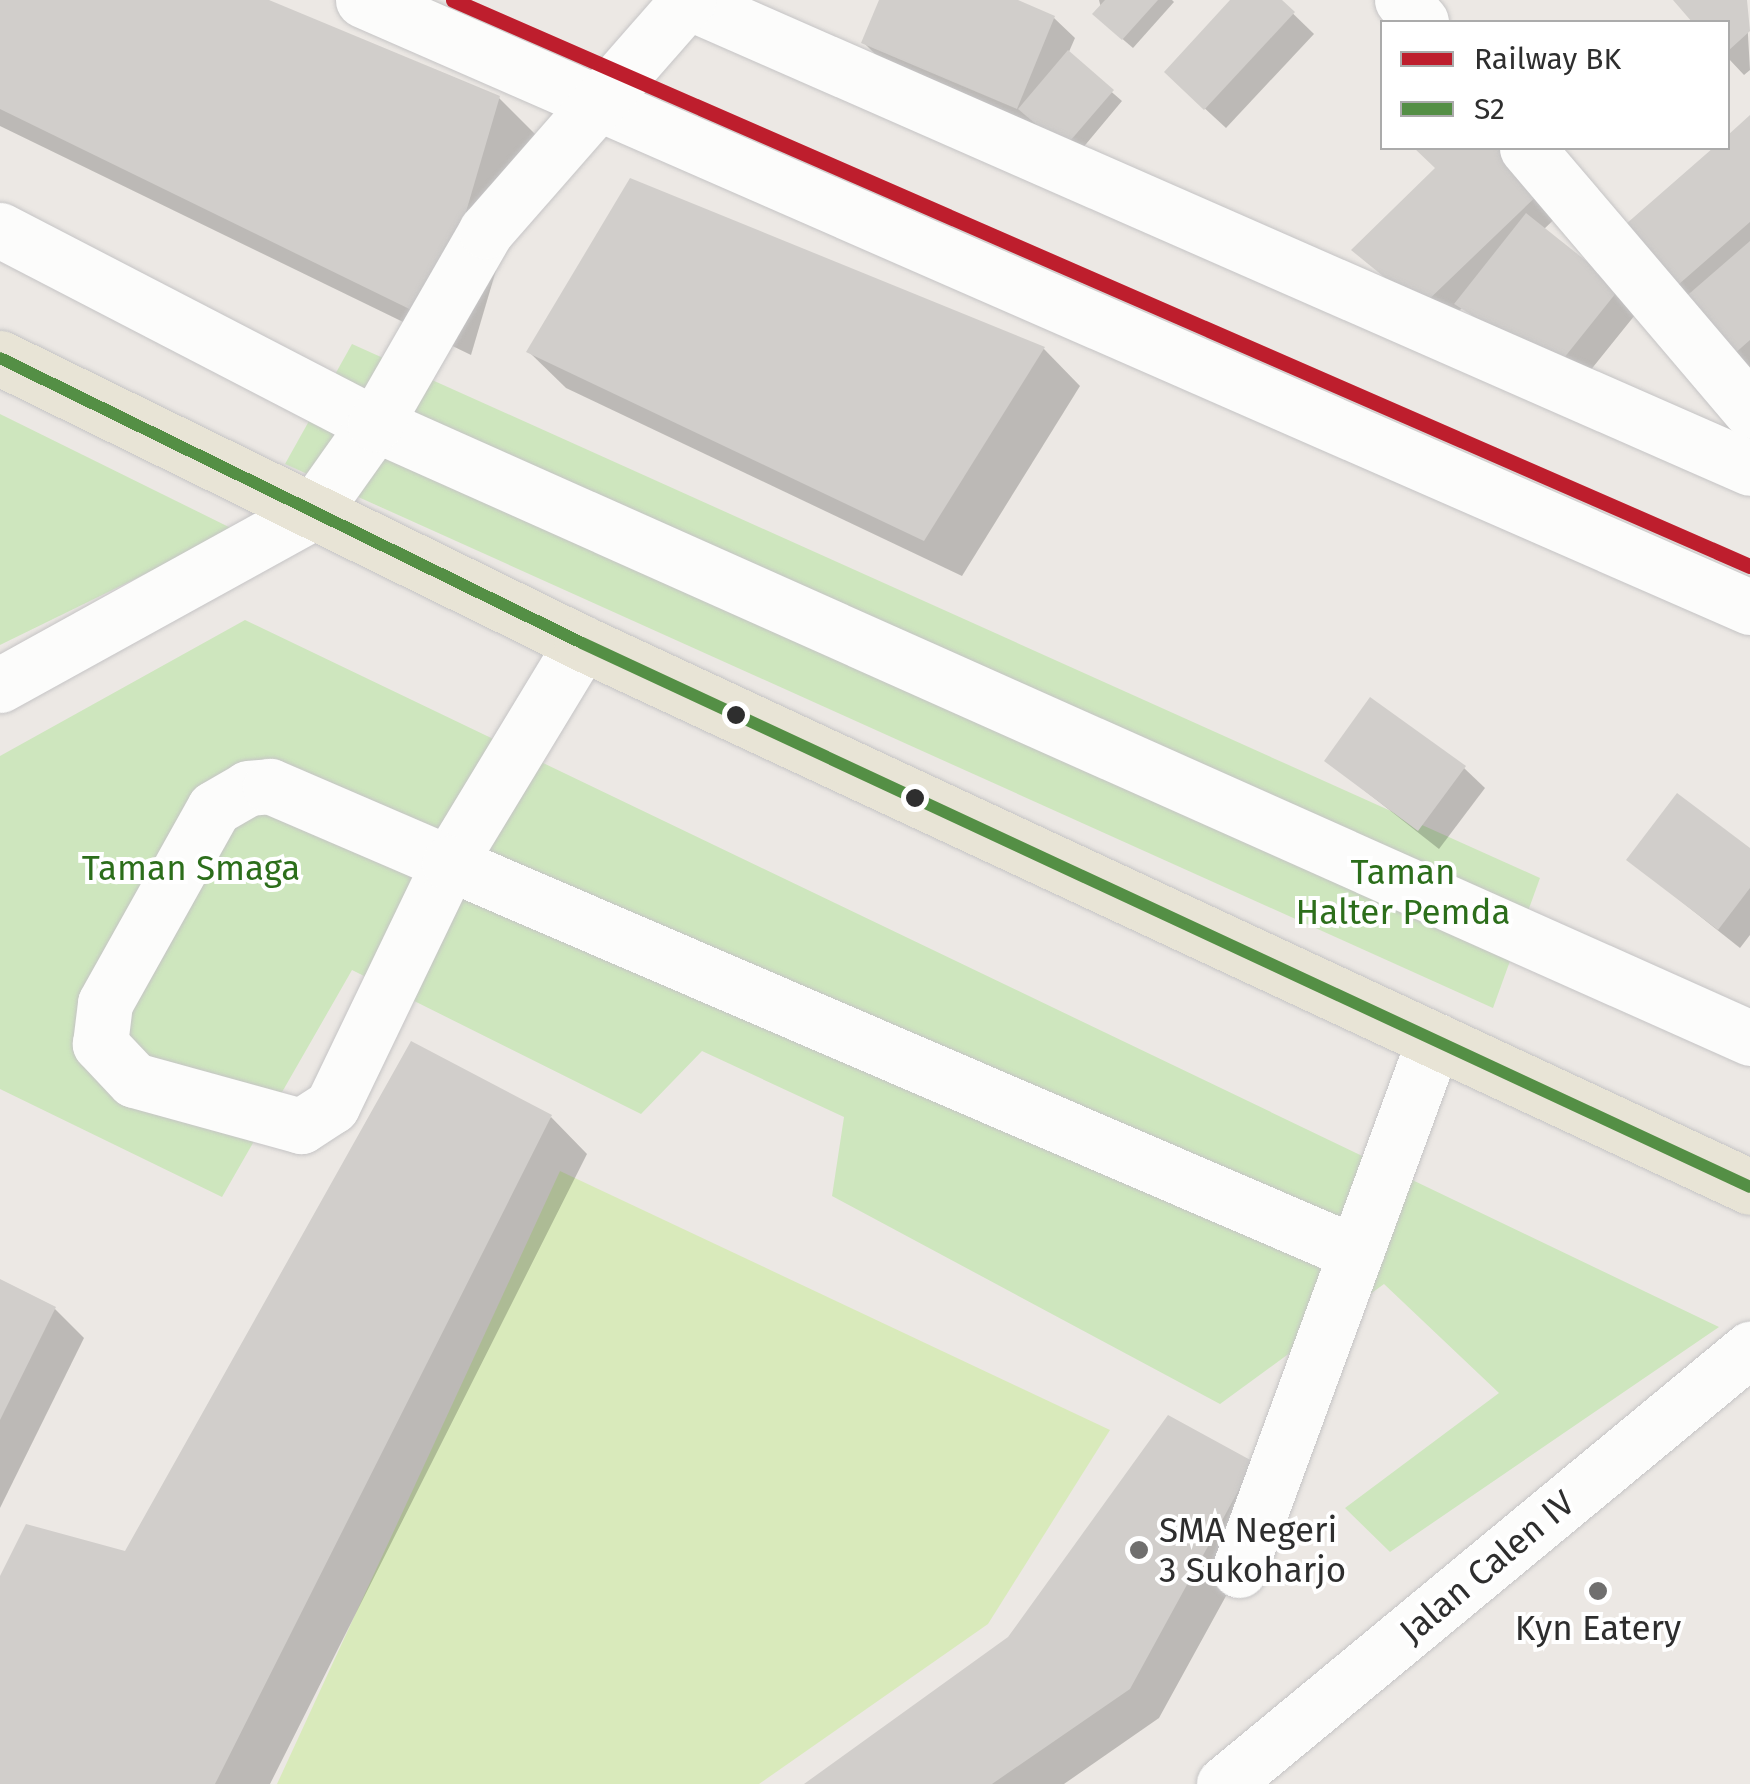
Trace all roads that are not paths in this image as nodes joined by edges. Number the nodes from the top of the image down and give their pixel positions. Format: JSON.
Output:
{"nodes":[{"id":1,"x":363,"y":0,"type":"edge"},
{"id":2,"x":686,"y":0,"type":"edge"},
{"id":3,"x":1402,"y":0,"type":"edge"},
{"id":4,"x":1420,"y":20,"type":"edge"},
{"id":5,"x":592,"y":102,"type":"junction"},
{"id":6,"x":1530,"y":150,"type":"edge"},
{"id":7,"x":0,"y":230,"type":"edge"},
{"id":8,"x":0,"y":358,"type":"edge"},
{"id":9,"x":1750,"y":410,"type":"edge"},
{"id":10,"x":375,"y":424,"type":"junction"},
{"id":11,"x":1750,"y":468,"type":"edge"},
{"id":12,"x":312,"y":514,"type":"junction"},
{"id":13,"x":1750,"y":608,"type":"edge"},
{"id":14,"x":582,"y":643,"type":"junction"},
{"id":15,"x":0,"y":685,"type":"edge"},
{"id":16,"x":450,"y":863,"type":"junction"},
{"id":17,"x":1750,"y":1038,"type":"edge"},
{"id":18,"x":1434,"y":1040,"type":"junction"},
{"id":19,"x":1750,"y":1187,"type":"edge"},
{"id":20,"x":1356,"y":1253,"type":"junction"},
{"id":21,"x":1750,"y":1350,"type":"edge"},
{"id":22,"x":1238,"y":1570,"type":"dead end"},
{"id":23,"x":1224,"y":1784,"type":"edge"}],
"edges":[{"from":1,"to":5,"type":"street"},
{"from":2,"to":5,"type":"street"},
{"from":2,"to":11,"type":"street"},
{"from":3,"to":4,"type":"street"},
{"from":5,"to":10,"type":"street"},
{"from":5,"to":13,"type":"street"},
{"from":6,"to":9,"type":"street"},
{"from":7,"to":10,"type":"street"},
{"from":8,"to":12,"type":"main road"},
{"from":10,"to":12,"type":"street"},
{"from":10,"to":17,"type":"street"},
{"from":12,"to":14,"type":"main road"},
{"from":12,"to":15,"type":"street"},
{"from":14,"to":16,"type":"street"},
{"from":14,"to":18,"type":"main road"},
{"from":16,"to":16,"type":"street"},
{"from":16,"to":20,"type":"street"},
{"from":18,"to":19,"type":"main road"},
{"from":18,"to":20,"type":"street"},
{"from":20,"to":22,"type":"street"},
{"from":21,"to":23,"type":"street","name":"Jalan Calen IV"}]}
